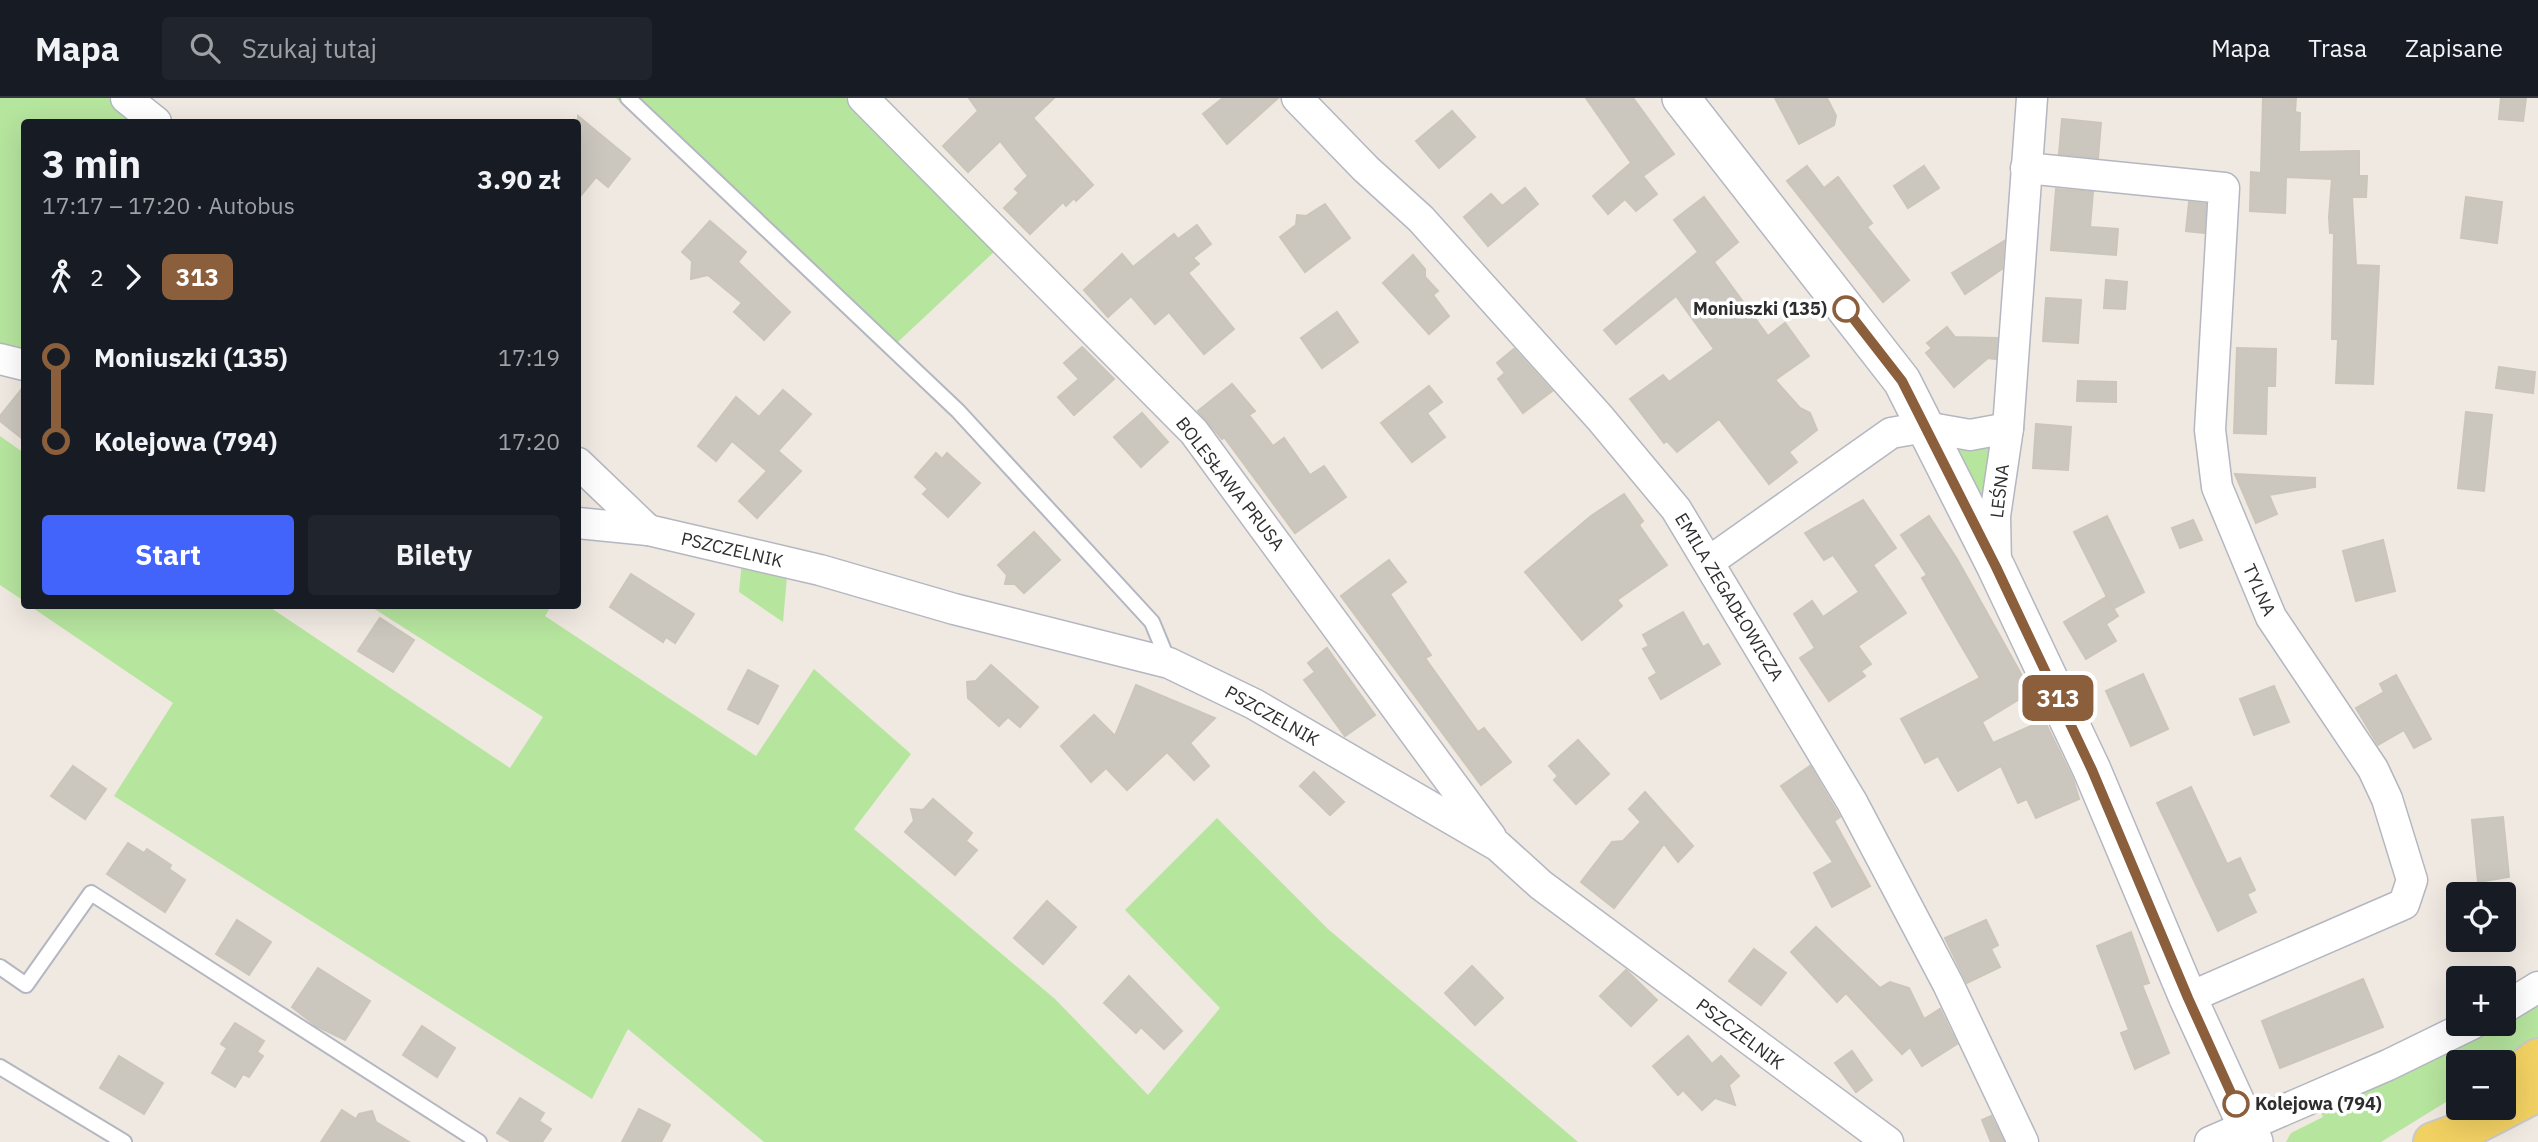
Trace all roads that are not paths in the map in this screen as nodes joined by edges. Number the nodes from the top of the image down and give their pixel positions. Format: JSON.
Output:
{"nodes":[{"id":1,"x":126,"y":98,"type":"edge"},
{"id":2,"x":628,"y":98,"type":"edge"},
{"id":3,"x":863,"y":98,"type":"edge"},
{"id":4,"x":1297,"y":98,"type":"edge"},
{"id":5,"x":1681,"y":98,"type":"edge"},
{"id":6,"x":2032,"y":98,"type":"edge"},
{"id":7,"x":152,"y":119,"type":"edge"},
{"id":8,"x":2036,"y":168,"type":"junction"},
{"id":9,"x":0,"y":359,"type":"edge"},
{"id":10,"x":21,"y":364,"type":"edge"},
{"id":11,"x":1925,"y":427,"type":"junction"},
{"id":12,"x":2008,"y":428,"type":"junction"},
{"id":13,"x":581,"y":466,"type":"edge"},
{"id":14,"x":581,"y":523,"type":"edge"},
{"id":15,"x":648,"y":530,"type":"junction"},
{"id":16,"x":1710,"y":561,"type":"junction"},
{"id":17,"x":1996,"y":567,"type":"junction"},
{"id":18,"x":1168,"y":663,"type":"junction"},
{"id":19,"x":1498,"y":846,"type":"junction"},
{"id":20,"x":0,"y":967,"type":"edge"},
{"id":21,"x":2538,"y":988,"type":"edge"},
{"id":22,"x":2188,"y":998,"type":"junction"},
{"id":23,"x":2516,"y":1001,"type":"edge"},
{"id":24,"x":2447,"y":1036,"type":"edge"},
{"id":25,"x":2538,"y":1058,"type":"edge"},
{"id":26,"x":0,"y":1067,"type":"edge"},
{"id":27,"x":2516,"y":1075,"type":"edge"},
{"id":28,"x":2538,"y":1092,"type":"edge"},
{"id":29,"x":2457,"y":1120,"type":"edge"},
{"id":30,"x":2250,"y":1134,"type":"edge"},
{"id":31,"x":124,"y":1142,"type":"edge"},
{"id":32,"x":479,"y":1142,"type":"edge"},
{"id":33,"x":1888,"y":1142,"type":"edge"},
{"id":34,"x":2023,"y":1142,"type":"edge"},
{"id":35,"x":2210,"y":1142,"type":"edge"},
{"id":36,"x":2427,"y":1142,"type":"edge"},
{"id":37,"x":2433,"y":1142,"type":"edge"}],
"edges":[{"from":1,"to":7,"type":"street"},
{"from":2,"to":18,"type":"lane"},
{"from":3,"to":19,"type":"street","name":"BOLESŁAWA PRUSA"},
{"from":4,"to":16,"type":"street","name":"EMILA ZEGADŁOWICZA"},
{"from":5,"to":11,"type":"street"},
{"from":6,"to":8,"type":"street","name":"LEŚNA"},
{"from":8,"to":12,"type":"street","name":"LEŚNA"},
{"from":8,"to":22,"type":"street","name":"TYLNA"},
{"from":9,"to":10,"type":"street"},
{"from":11,"to":12,"type":"street"},
{"from":11,"to":16,"type":"street"},
{"from":11,"to":17,"type":"street"},
{"from":12,"to":17,"type":"street","name":"LEŚNA"},
{"from":13,"to":15,"type":"street"},
{"from":14,"to":15,"type":"street","name":"PSZCZELNIK"},
{"from":15,"to":18,"type":"street","name":"PSZCZELNIK"},
{"from":16,"to":34,"type":"street","name":"EMILA ZEGADŁOWICZA"},
{"from":17,"to":22,"type":"street","name":"LEŚNA"},
{"from":18,"to":19,"type":"street","name":"PSZCZELNIK"},
{"from":19,"to":33,"type":"street","name":"PSZCZELNIK"},
{"from":20,"to":32,"type":"lane"},
{"from":21,"to":23,"type":"street"},
{"from":22,"to":30,"type":"street","name":"LEŚNA"},
{"from":24,"to":30,"type":"street"},
{"from":25,"to":27,"type":"main road"},
{"from":26,"to":31,"type":"lane"},
{"from":28,"to":37,"type":"main road"},
{"from":29,"to":36,"type":"main road"},
{"from":30,"to":35,"type":"street"}]}
